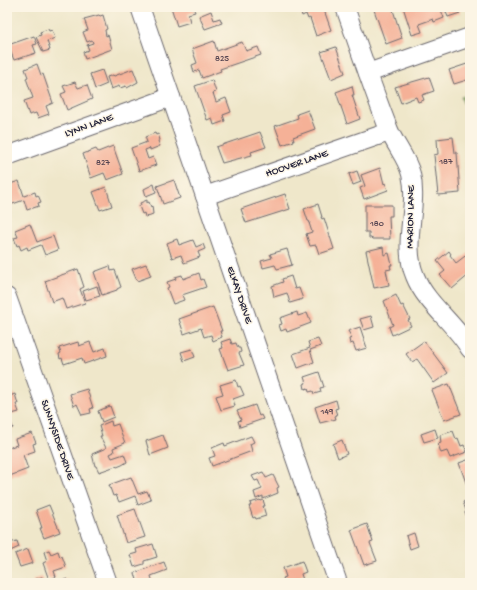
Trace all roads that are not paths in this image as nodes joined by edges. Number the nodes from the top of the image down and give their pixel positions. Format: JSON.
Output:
{"nodes":[{"id":1,"x":140,"y":7,"type":"edge"},
{"id":2,"x":345,"y":7,"type":"edge"},
{"id":3,"x":470,"y":37,"type":"edge"},
{"id":4,"x":368,"y":73,"type":"junction"},
{"id":5,"x":171,"y":97,"type":"junction"},
{"id":6,"x":389,"y":132,"type":"junction"},
{"id":7,"x":7,"y":156,"type":"edge"},
{"id":8,"x":205,"y":196,"type":"junction"},
{"id":9,"x":7,"y":298,"type":"edge"},
{"id":10,"x":470,"y":349,"type":"edge"},
{"id":11,"x":108,"y":583,"type":"edge"},
{"id":12,"x":338,"y":583,"type":"edge"}],
"edges":[{"from":1,"to":5,"type":"street","name":"ELKAY DRIVE"},
{"from":2,"to":4,"type":"street","name":"MARION LANE"},
{"from":3,"to":4,"type":"street"},
{"from":4,"to":6,"type":"street","name":"MARION LANE"},
{"from":5,"to":7,"type":"street","name":"LYNN LANE"},
{"from":5,"to":8,"type":"street","name":"ELKAY DRIVE"},
{"from":6,"to":8,"type":"street","name":"HOOVER LANE"},
{"from":6,"to":10,"type":"street","name":"MARION LANE"},
{"from":8,"to":12,"type":"street","name":"ELKAY DRIVE"},
{"from":9,"to":11,"type":"street","name":"SUNNYSIDE DRIVE"}]}
